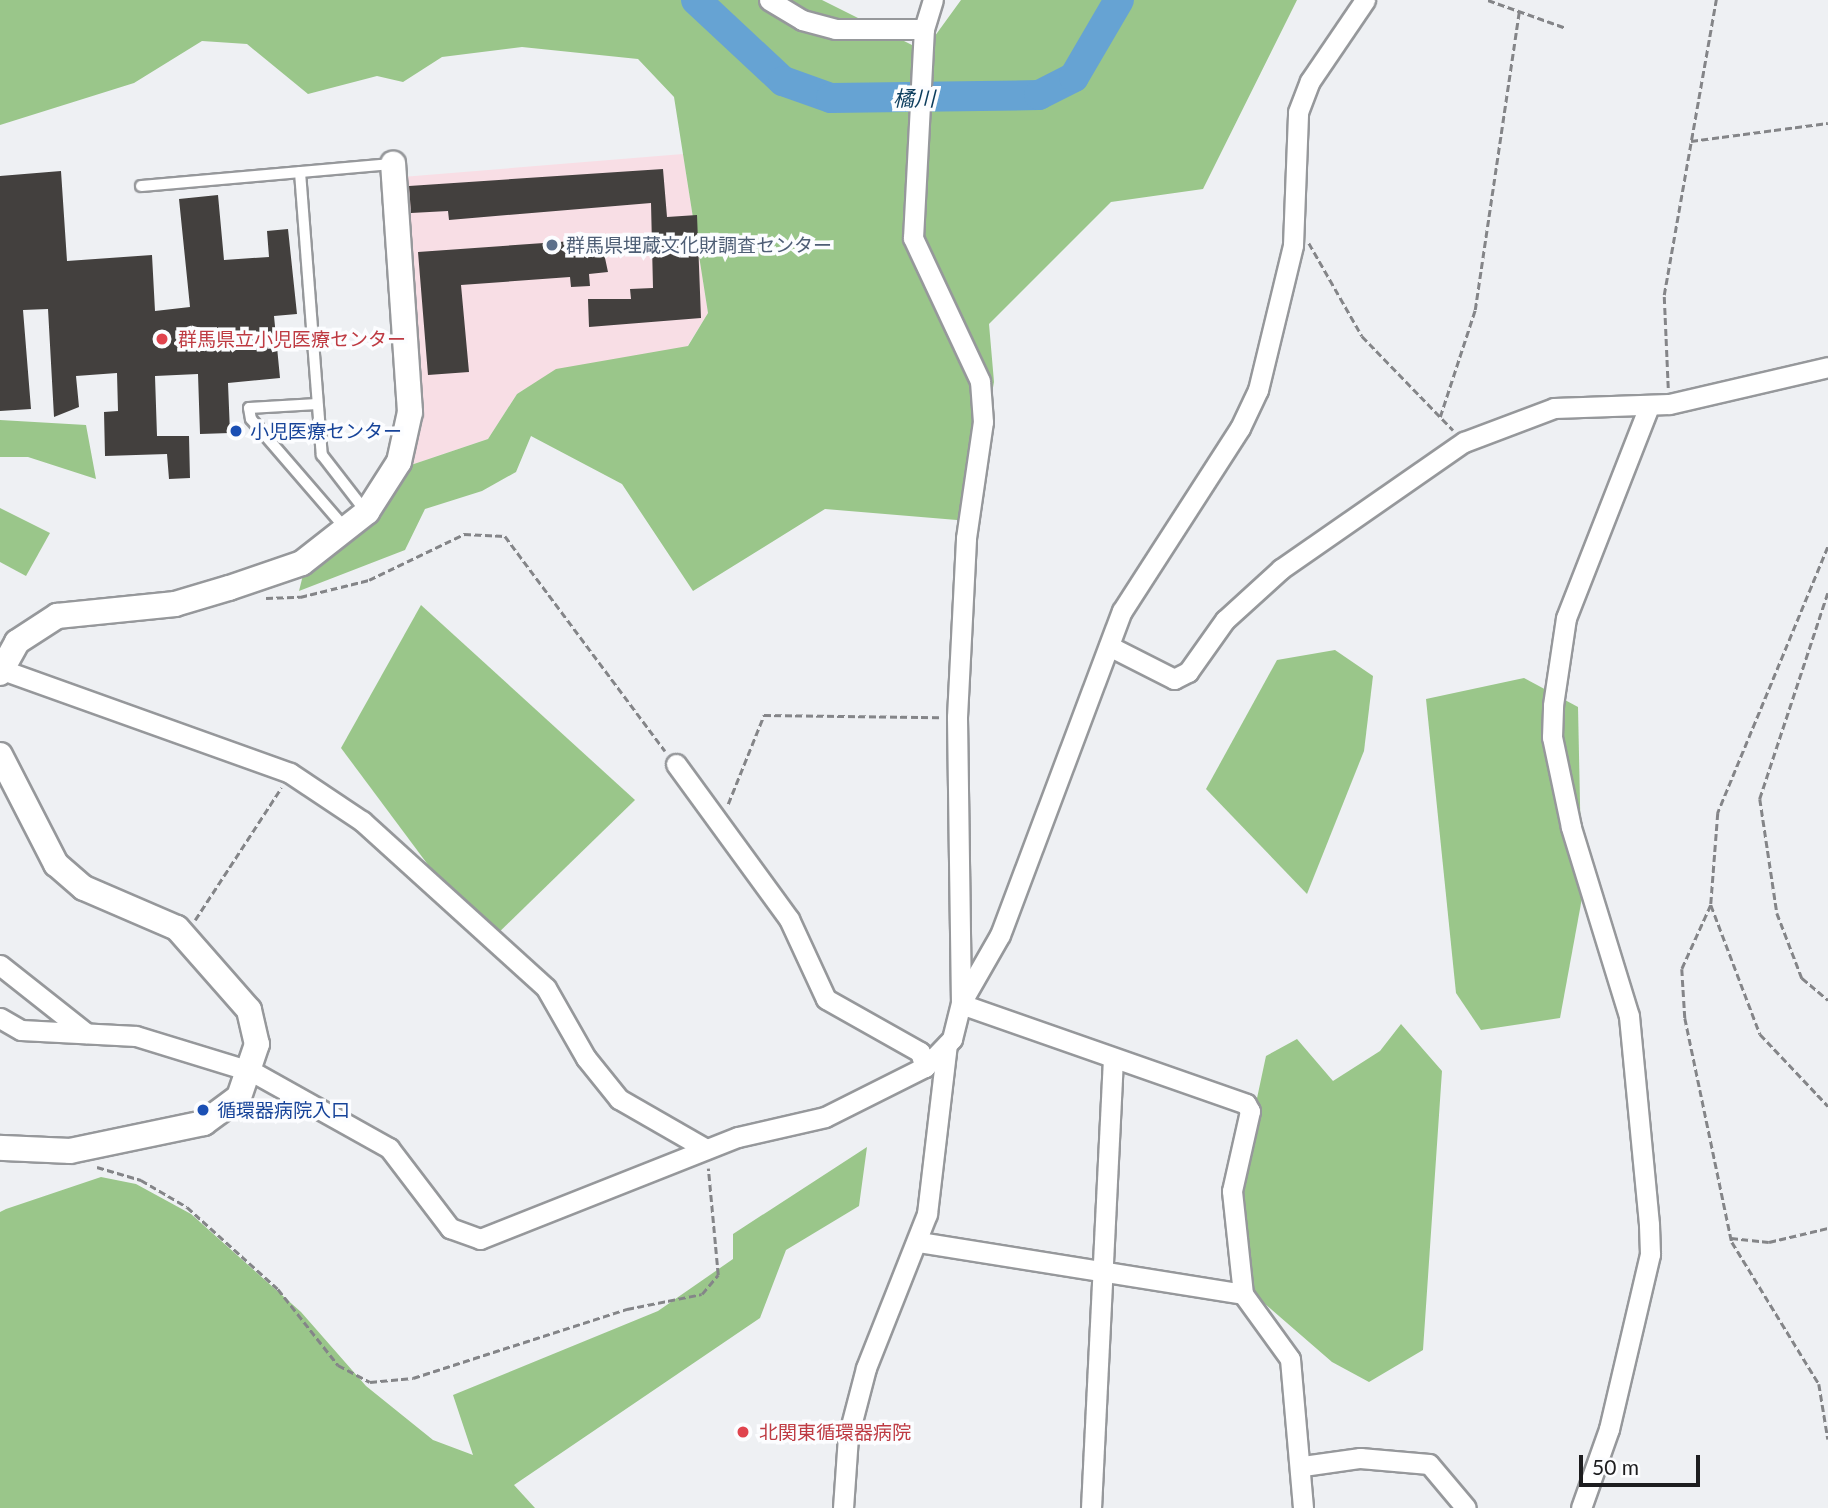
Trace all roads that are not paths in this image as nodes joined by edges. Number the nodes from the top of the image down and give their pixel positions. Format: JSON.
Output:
{"nodes":[{"id":1,"x":769,"y":0,"type":"edge"},
{"id":2,"x":933,"y":0,"type":"edge"},
{"id":3,"x":1365,"y":0,"type":"edge"},
{"id":4,"x":924,"y":29,"type":"junction"},
{"id":5,"x":393,"y":164,"type":"joint"},
{"id":6,"x":300,"y":172,"type":"junction"},
{"id":7,"x":141,"y":186,"type":"dead end"},
{"id":8,"x":1828,"y":367,"type":"edge"},
{"id":9,"x":317,"y":404,"type":"junction"},
{"id":10,"x":1649,"y":406,"type":"junction"},
{"id":11,"x":367,"y":512,"type":"junction"},
{"id":12,"x":348,"y":531,"type":"junction"},
{"id":13,"x":1109,"y":646,"type":"junction"},
{"id":14,"x":0,"y":671,"type":"edge"},
{"id":15,"x":0,"y":755,"type":"edge"},
{"id":16,"x":676,"y":764,"type":"road end"},
{"id":17,"x":0,"y":965,"type":"edge"},
{"id":18,"x":961,"y":1004,"type":"junction"},
{"id":19,"x":0,"y":1018,"type":"edge"},
{"id":20,"x":86,"y":1033,"type":"junction"},
{"id":21,"x":947,"y":1045,"type":"junction"},
{"id":22,"x":1113,"y":1060,"type":"junction"},
{"id":23,"x":925,"y":1067,"type":"junction"},
{"id":24,"x":253,"y":1072,"type":"junction"},
{"id":25,"x":0,"y":1148,"type":"edge"},
{"id":26,"x":706,"y":1149,"type":"junction"},
{"id":27,"x":919,"y":1242,"type":"junction"},
{"id":28,"x":1102,"y":1272,"type":"junction"},
{"id":29,"x":1243,"y":1294,"type":"junction"},
{"id":30,"x":1303,"y":1466,"type":"junction"},
{"id":31,"x":843,"y":1508,"type":"edge"},
{"id":32,"x":1091,"y":1508,"type":"edge"},
{"id":33,"x":1303,"y":1508,"type":"edge"},
{"id":34,"x":1466,"y":1508,"type":"edge"},
{"id":35,"x":1581,"y":1508,"type":"edge"}],
"edges":[{"from":1,"to":4,"type":"street"},
{"from":2,"to":4,"type":"street"},
{"from":3,"to":13,"type":"street"},
{"from":4,"to":18,"type":"street"},
{"from":5,"to":6,"type":"lane"},
{"from":5,"to":11,"type":"street"},
{"from":6,"to":7,"type":"lane"},
{"from":6,"to":9,"type":"lane"},
{"from":8,"to":10,"type":"street"},
{"from":9,"to":11,"type":"lane"},
{"from":9,"to":12,"type":"lane"},
{"from":10,"to":13,"type":"street"},
{"from":10,"to":35,"type":"street"},
{"from":11,"to":12,"type":"street"},
{"from":12,"to":14,"type":"street"},
{"from":13,"to":18,"type":"street"},
{"from":14,"to":26,"type":"street"},
{"from":15,"to":24,"type":"street"},
{"from":16,"to":23,"type":"street"},
{"from":17,"to":20,"type":"street"},
{"from":18,"to":21,"type":"street"},
{"from":18,"to":22,"type":"street"},
{"from":19,"to":20,"type":"street"},
{"from":20,"to":24,"type":"street"},
{"from":21,"to":23,"type":"street"},
{"from":21,"to":27,"type":"street"},
{"from":22,"to":28,"type":"street"},
{"from":22,"to":29,"type":"street"},
{"from":23,"to":26,"type":"street"},
{"from":24,"to":25,"type":"street"},
{"from":24,"to":26,"type":"street"},
{"from":27,"to":28,"type":"street"},
{"from":27,"to":31,"type":"street"},
{"from":28,"to":29,"type":"street"},
{"from":28,"to":32,"type":"street"},
{"from":29,"to":30,"type":"street"},
{"from":30,"to":33,"type":"street"},
{"from":30,"to":34,"type":"street"}]}
